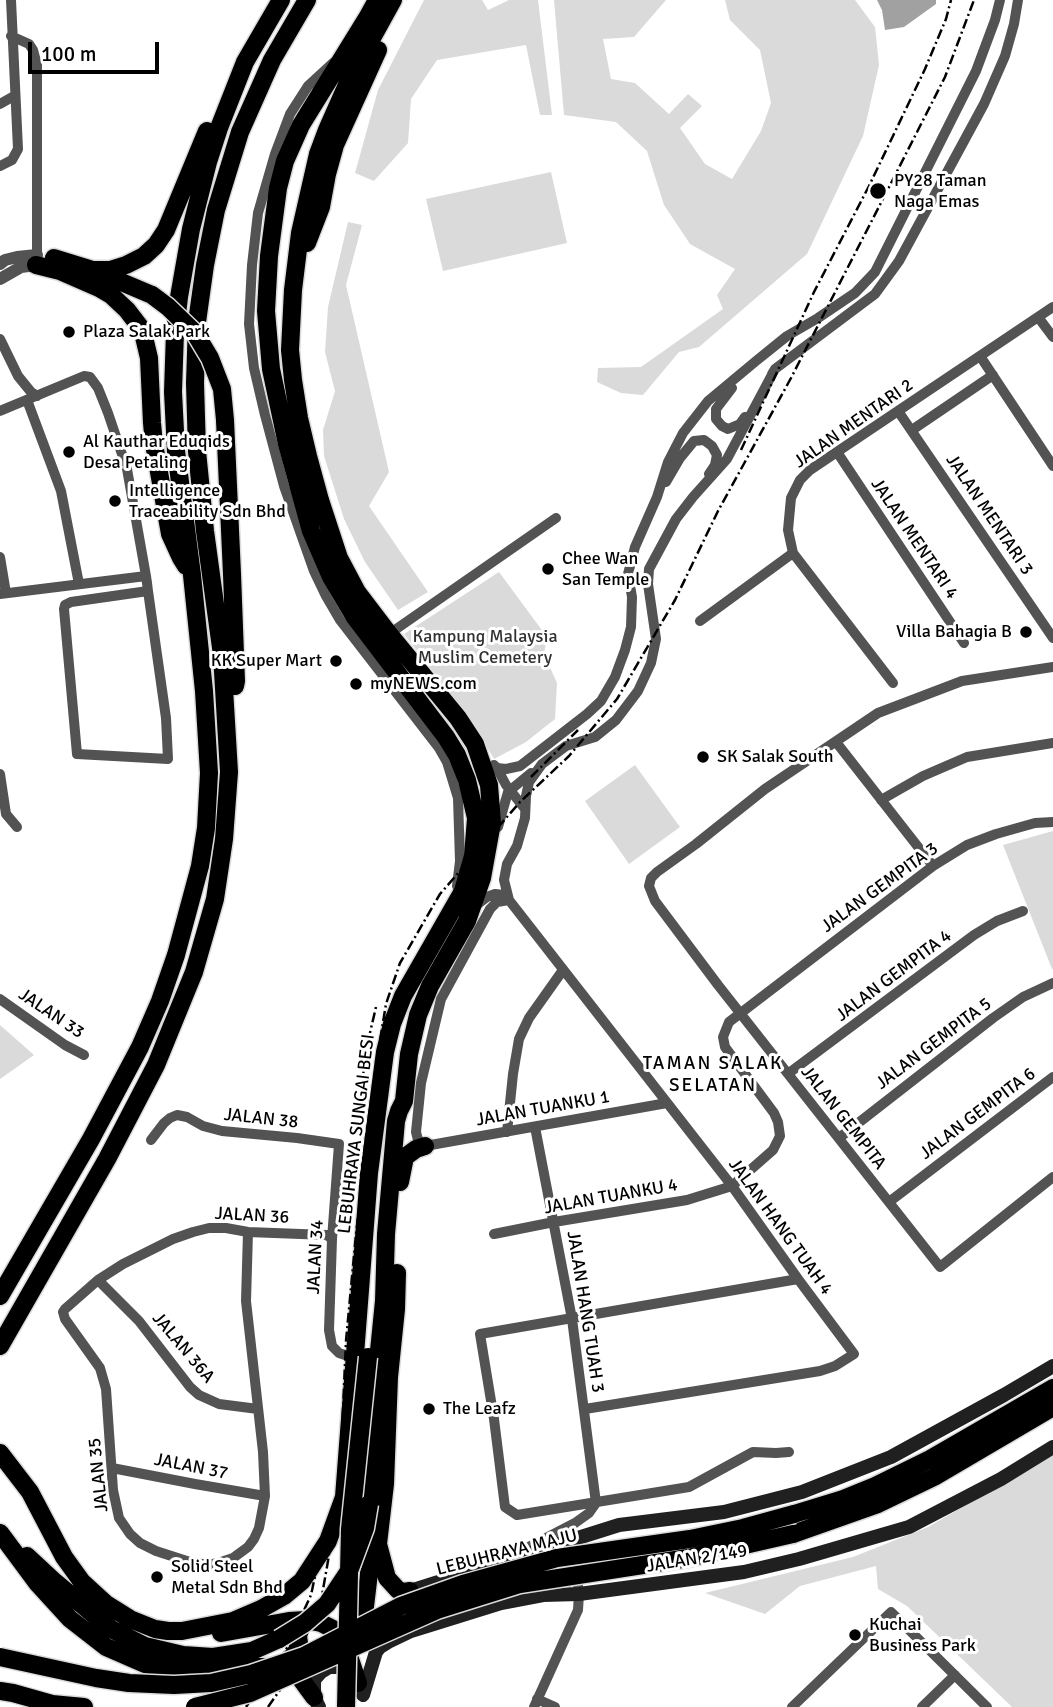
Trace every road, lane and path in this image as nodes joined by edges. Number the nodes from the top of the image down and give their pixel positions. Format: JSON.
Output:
{"nodes":[{"id":1,"x":11,"y":0,"type":"edge"},
{"id":2,"x":281,"y":0,"type":"edge"},
{"id":3,"x":307,"y":0,"type":"edge"},
{"id":4,"x":377,"y":0,"type":"edge"},
{"id":5,"x":393,"y":0,"type":"edge"},
{"id":6,"x":404,"y":0,"type":"edge"},
{"id":7,"x":1000,"y":0,"type":"edge"},
{"id":8,"x":1018,"y":0,"type":"edge"},
{"id":9,"x":11,"y":36,"type":"junction"},
{"id":10,"x":0,"y":42,"type":"edge"},
{"id":11,"x":348,"y":50,"type":"junction"},
{"id":12,"x":15,"y":96,"type":"junction"},
{"id":13,"x":231,"y":97,"type":"junction"},
{"id":14,"x":0,"y":103,"type":"edge"},
{"id":15,"x":288,"y":153,"type":"junction"},
{"id":16,"x":318,"y":154,"type":"junction"},
{"id":17,"x":0,"y":166,"type":"edge"},
{"id":18,"x":273,"y":220,"type":"junction"},
{"id":19,"x":300,"y":233,"type":"junction"},
{"id":20,"x":36,"y":260,"type":"junction"},
{"id":21,"x":0,"y":264,"type":"edge"},
{"id":22,"x":93,"y":270,"type":"junction"},
{"id":23,"x":296,"y":270,"type":"junction"},
{"id":24,"x":0,"y":279,"type":"edge"},
{"id":25,"x":1053,"y":307,"type":"edge"},
{"id":26,"x":1038,"y":317,"type":"junction"},
{"id":27,"x":1053,"y":337,"type":"edge"},
{"id":28,"x":0,"y":339,"type":"edge"},
{"id":29,"x":980,"y":356,"type":"junction"},
{"id":30,"x":756,"y":361,"type":"junction"},
{"id":31,"x":775,"y":369,"type":"junction"},
{"id":32,"x":993,"y":375,"type":"junction"},
{"id":33,"x":18,"y":376,"type":"junction"},
{"id":34,"x":37,"y":396,"type":"junction"},
{"id":35,"x":27,"y":400,"type":"junction"},
{"id":36,"x":16,"y":404,"type":"junction"},
{"id":37,"x":0,"y":411,"type":"edge"},
{"id":38,"x":898,"y":411,"type":"junction"},
{"id":39,"x":912,"y":430,"type":"junction"},
{"id":40,"x":837,"y":452,"type":"junction"},
{"id":41,"x":1053,"y":466,"type":"edge"},
{"id":42,"x":657,"y":497,"type":"junction"},
{"id":43,"x":693,"y":497,"type":"junction"},
{"id":44,"x":556,"y":519,"type":"dead end"},
{"id":45,"x":793,"y":553,"type":"junction"},
{"id":46,"x":0,"y":557,"type":"edge"},
{"id":47,"x":192,"y":575,"type":"junction"},
{"id":48,"x":146,"y":576,"type":"junction"},
{"id":49,"x":79,"y":584,"type":"junction"},
{"id":50,"x":148,"y":591,"type":"junction"},
{"id":51,"x":3,"y":594,"type":"edge"},
{"id":52,"x":700,"y":621,"type":"dead end"},
{"id":53,"x":389,"y":634,"type":"junction"},
{"id":54,"x":1053,"y":638,"type":"edge"},
{"id":55,"x":964,"y":643,"type":"dead end"},
{"id":56,"x":1053,"y":667,"type":"edge"},
{"id":57,"x":892,"y":683,"type":"dead end"},
{"id":58,"x":226,"y":709,"type":"junction"},
{"id":59,"x":836,"y":742,"type":"junction"},
{"id":60,"x":1053,"y":743,"type":"edge"},
{"id":61,"x":475,"y":744,"type":"junction"},
{"id":62,"x":542,"y":764,"type":"junction"},
{"id":63,"x":502,"y":768,"type":"junction"},
{"id":64,"x":0,"y":774,"type":"edge"},
{"id":65,"x":510,"y":790,"type":"junction"},
{"id":66,"x":881,"y":800,"type":"junction"},
{"id":67,"x":525,"y":809,"type":"junction"},
{"id":68,"x":1053,"y":822,"type":"edge"},
{"id":69,"x":18,"y":827,"type":"dead end"},
{"id":70,"x":933,"y":866,"type":"junction"},
{"id":71,"x":509,"y":900,"type":"junction"},
{"id":72,"x":479,"y":903,"type":"junction"},
{"id":73,"x":1023,"y":911,"type":"dead end"},
{"id":74,"x":461,"y":914,"type":"junction"},
{"id":75,"x":563,"y":970,"type":"junction"},
{"id":76,"x":1053,"y":983,"type":"edge"},
{"id":77,"x":0,"y":999,"type":"edge"},
{"id":78,"x":741,"y":1012,"type":"junction"},
{"id":79,"x":84,"y":1055,"type":"dead end"},
{"id":80,"x":789,"y":1073,"type":"junction"},
{"id":81,"x":1053,"y":1080,"type":"edge"},
{"id":82,"x":404,"y":1101,"type":"junction"},
{"id":83,"x":667,"y":1103,"type":"junction"},
{"id":84,"x":404,"y":1125,"type":"junction"},
{"id":85,"x":535,"y":1127,"type":"junction"},
{"id":86,"x":507,"y":1132,"type":"junction"},
{"id":87,"x":839,"y":1138,"type":"junction"},
{"id":88,"x":151,"y":1140,"type":"dead end"},
{"id":89,"x":339,"y":1144,"type":"joint"},
{"id":90,"x":422,"y":1145,"type":"junction"},
{"id":91,"x":402,"y":1166,"type":"junction"},
{"id":92,"x":1053,"y":1177,"type":"edge"},
{"id":93,"x":732,"y":1186,"type":"junction"},
{"id":94,"x":889,"y":1202,"type":"junction"},
{"id":95,"x":554,"y":1222,"type":"junction"},
{"id":96,"x":248,"y":1232,"type":"junction"},
{"id":97,"x":494,"y":1234,"type":"dead end"},
{"id":98,"x":332,"y":1239,"type":"junction"},
{"id":99,"x":798,"y":1279,"type":"junction"},
{"id":100,"x":98,"y":1280,"type":"junction"},
{"id":101,"x":0,"y":1296,"type":"edge"},
{"id":102,"x":384,"y":1301,"type":"junction"},
{"id":103,"x":572,"y":1319,"type":"junction"},
{"id":104,"x":0,"y":1346,"type":"edge"},
{"id":105,"x":361,"y":1357,"type":"junction"},
{"id":106,"x":1053,"y":1366,"type":"edge"},
{"id":107,"x":390,"y":1377,"type":"junction"},
{"id":108,"x":1053,"y":1388,"type":"edge"},
{"id":109,"x":1053,"y":1407,"type":"edge"},
{"id":110,"x":258,"y":1409,"type":"junction"},
{"id":111,"x":584,"y":1409,"type":"junction"},
{"id":112,"x":1053,"y":1447,"type":"edge"},
{"id":113,"x":789,"y":1452,"type":"dead end"},
{"id":114,"x":0,"y":1453,"type":"edge"},
{"id":115,"x":112,"y":1468,"type":"junction"},
{"id":116,"x":265,"y":1496,"type":"junction"},
{"id":117,"x":344,"y":1497,"type":"junction"},
{"id":118,"x":596,"y":1503,"type":"junction"},
{"id":119,"x":619,"y":1525,"type":"junction"},
{"id":120,"x":0,"y":1531,"type":"edge"},
{"id":121,"x":572,"y":1540,"type":"junction"},
{"id":122,"x":378,"y":1544,"type":"junction"},
{"id":123,"x":485,"y":1568,"type":"junction"},
{"id":124,"x":369,"y":1573,"type":"junction"},
{"id":125,"x":625,"y":1589,"type":"junction"},
{"id":126,"x":410,"y":1591,"type":"joint"},
{"id":127,"x":579,"y":1594,"type":"junction"},
{"id":128,"x":364,"y":1615,"type":"joint"},
{"id":129,"x":289,"y":1621,"type":"junction"},
{"id":130,"x":182,"y":1631,"type":"junction"},
{"id":131,"x":0,"y":1657,"type":"edge"},
{"id":132,"x":283,"y":1667,"type":"junction"},
{"id":133,"x":955,"y":1675,"type":"junction"},
{"id":134,"x":0,"y":1691,"type":"edge"},
{"id":135,"x":361,"y":1695,"type":"edge"},
{"id":136,"x":316,"y":1702,"type":"edge"},
{"id":137,"x":536,"y":1703,"type":"edge"},
{"id":138,"x":44,"y":1705,"type":"edge"},
{"id":139,"x":84,"y":1707,"type":"edge"},
{"id":140,"x":195,"y":1707,"type":"edge"},
{"id":141,"x":346,"y":1707,"type":"edge"},
{"id":142,"x":555,"y":1707,"type":"edge"},
{"id":143,"x":792,"y":1707,"type":"edge"},
{"id":144,"x":922,"y":1707,"type":"edge"},
{"id":145,"x":987,"y":1707,"type":"edge"}],
"edges":[{"from":1,"to":9,"type":"street"},
{"from":2,"to":13,"type":"highway"},
{"from":3,"to":58,"type":"highway"},
{"from":4,"to":11,"type":"highway","name":"LEBUHRAYA SUNGAI BESI"},
{"from":5,"to":16,"type":"highway","name":"LEBUHRAYA SUNGAI BESI"},
{"from":6,"to":23,"type":"highway"},
{"from":7,"to":30,"type":"street"},
{"from":8,"to":31,"type":"street"},
{"from":9,"to":10,"type":"street"},
{"from":9,"to":12,"type":"street"},
{"from":9,"to":20,"type":"street"},
{"from":11,"to":15,"type":"highway","name":"LEBUHRAYA SUNGAI BESI"},
{"from":11,"to":74,"type":"street"},
{"from":12,"to":14,"type":"street"},
{"from":12,"to":17,"type":"street"},
{"from":13,"to":22,"type":"highway"},
{"from":13,"to":47,"type":"highway"},
{"from":15,"to":16,"type":"highway"},
{"from":15,"to":18,"type":"highway","name":"LEBUHRAYA SUNGAI BESI"},
{"from":16,"to":19,"type":"highway","name":"LEBUHRAYA SUNGAI BESI"},
{"from":18,"to":19,"type":"highway"},
{"from":18,"to":74,"type":"highway","name":"LEBUHRAYA SUNGAI BESI"},
{"from":19,"to":23,"type":"highway","name":"LEBUHRAYA SUNGAI BESI"},
{"from":20,"to":21,"type":"street"},
{"from":20,"to":22,"type":"highway"},
{"from":20,"to":24,"type":"street"},
{"from":20,"to":47,"type":"highway"},
{"from":22,"to":58,"type":"highway","bridge":true},
{"from":23,"to":53,"type":"highway","name":"LEBUHRAYA SUNGAI BESI"},
{"from":25,"to":26,"type":"street","name":"JALAN MENTARI 2"},
{"from":26,"to":27,"type":"street"},
{"from":26,"to":29,"type":"street","name":"JALAN MENTARI 2"},
{"from":28,"to":33,"type":"street"},
{"from":29,"to":32,"type":"street"},
{"from":29,"to":38,"type":"street","name":"JALAN MENTARI 2"},
{"from":30,"to":31,"type":"street"},
{"from":30,"to":42,"type":"street"},
{"from":31,"to":43,"type":"street"},
{"from":32,"to":39,"type":"street"},
{"from":32,"to":41,"type":"street"},
{"from":33,"to":34,"type":"street"},
{"from":33,"to":36,"type":"street"},
{"from":34,"to":35,"type":"street"},
{"from":34,"to":48,"type":"street"},
{"from":35,"to":36,"type":"street"},
{"from":35,"to":49,"type":"street"},
{"from":36,"to":37,"type":"street"},
{"from":38,"to":39,"type":"street","name":"JALAN MENTARI 3"},
{"from":38,"to":40,"type":"street","name":"JALAN MENTARI 2"},
{"from":39,"to":54,"type":"street","name":"JALAN MENTARI 3"},
{"from":40,"to":45,"type":"street","name":"JALAN MENTARI 2"},
{"from":40,"to":55,"type":"street","name":"JALAN MENTARI 4"},
{"from":42,"to":43,"type":"street"},
{"from":42,"to":63,"type":"street"},
{"from":43,"to":62,"type":"street"},
{"from":44,"to":53,"type":"street"},
{"from":45,"to":52,"type":"street"},
{"from":45,"to":57,"type":"street","name":"JALAN MENTARI 2"},
{"from":46,"to":51,"type":"street"},
{"from":47,"to":101,"type":"highway"},
{"from":48,"to":49,"type":"street"},
{"from":48,"to":50,"type":"street"},
{"from":49,"to":51,"type":"street"},
{"from":50,"to":50,"type":"street"},
{"from":53,"to":61,"type":"highway","name":"LEBUHRAYA SUNGAI BESI"},
{"from":56,"to":59,"type":"street"},
{"from":58,"to":104,"type":"highway"},
{"from":59,"to":66,"type":"street"},
{"from":59,"to":78,"type":"street","name":"JALAN GEMPITA"},
{"from":60,"to":66,"type":"street"},
{"from":61,"to":63,"type":"street"},
{"from":61,"to":74,"type":"highway","name":"LEBUHRAYA SUNGAI BESI"},
{"from":62,"to":65,"type":"street"},
{"from":62,"to":67,"type":"street"},
{"from":63,"to":65,"type":"street"},
{"from":64,"to":69,"type":"street"},
{"from":65,"to":67,"type":"street"},
{"from":65,"to":72,"type":"street"},
{"from":66,"to":70,"type":"street"},
{"from":67,"to":71,"type":"street"},
{"from":68,"to":70,"type":"street","name":"JALAN GEMPITA 3"},
{"from":70,"to":78,"type":"street","name":"JALAN GEMPITA 3"},
{"from":71,"to":72,"type":"street"},
{"from":71,"to":75,"type":"street","name":"JALAN HANG TUAH 4"},
{"from":71,"to":90,"type":"street"},
{"from":72,"to":74,"type":"street"},
{"from":73,"to":80,"type":"street","name":"JALAN GEMPITA 4"},
{"from":74,"to":82,"type":"highway","name":"LEBUHRAYA SUNGAI BESI"},
{"from":74,"to":105,"type":"highway","name":"LEBUHRAYA SUNGAI BESI"},
{"from":75,"to":83,"type":"street","name":"JALAN HANG TUAH 4"},
{"from":75,"to":86,"type":"street"},
{"from":76,"to":87,"type":"street","name":"JALAN GEMPITA 5"},
{"from":77,"to":79,"type":"street","name":"JALAN 33"},
{"from":78,"to":80,"type":"street","name":"JALAN GEMPITA"},
{"from":78,"to":93,"type":"street"},
{"from":80,"to":87,"type":"street","name":"JALAN GEMPITA"},
{"from":81,"to":94,"type":"street","name":"JALAN GEMPITA 6"},
{"from":82,"to":84,"type":"highway"},
{"from":82,"to":102,"type":"highway","name":"LEBUHRAYA SUNGAI BESI"},
{"from":83,"to":85,"type":"street","name":"JALAN TUANKU 1"},
{"from":83,"to":93,"type":"street","name":"JALAN HANG TUAH 4"},
{"from":84,"to":90,"type":"highway"},
{"from":84,"to":91,"type":"highway"},
{"from":85,"to":86,"type":"street","name":"JALAN TUANKU 1"},
{"from":85,"to":95,"type":"street","name":"JALAN HANG TUAH 3"},
{"from":86,"to":90,"type":"street","name":"JALAN TUANKU 1"},
{"from":87,"to":94,"type":"street","name":"JALAN GEMPITA"},
{"from":88,"to":89,"type":"street","name":"JALAN 38"},
{"from":89,"to":98,"type":"street","name":"JALAN 34"},
{"from":90,"to":91,"type":"highway"},
{"from":91,"to":107,"type":"highway"},
{"from":92,"to":94,"type":"street","name":"JALAN GEMPITA"},
{"from":93,"to":95,"type":"street","name":"JALAN TUANKU 4"},
{"from":93,"to":99,"type":"street","name":"JALAN HANG TUAH 4"},
{"from":95,"to":97,"type":"street","name":"JALAN TUANKU 4"},
{"from":95,"to":103,"type":"street","name":"JALAN HANG TUAH 3"},
{"from":96,"to":98,"type":"street","name":"JALAN 36"},
{"from":96,"to":100,"type":"street","name":"JALAN 36"},
{"from":96,"to":110,"type":"street","name":"JALAN 35"},
{"from":98,"to":105,"type":"street","name":"JALAN 34"},
{"from":99,"to":103,"type":"street"},
{"from":99,"to":111,"type":"street","name":"JALAN HANG TUAH 4"},
{"from":100,"to":110,"type":"street","name":"JALAN 36A"},
{"from":100,"to":115,"type":"street","name":"JALAN 35"},
{"from":102,"to":107,"type":"highway"},
{"from":102,"to":120,"type":"highway","name":"LEBUHRAYA SUNGAI BESI","bridge":true},
{"from":103,"to":111,"type":"street","name":"JALAN HANG TUAH 3"},
{"from":103,"to":118,"type":"street"},
{"from":105,"to":117,"type":"highway"},
{"from":105,"to":141,"type":"highway","bridge":true},
{"from":106,"to":119,"type":"main road"},
{"from":107,"to":122,"type":"highway"},
{"from":108,"to":131,"type":"highway","name":"LEBUHRAYA MAJU","bridge":true},
{"from":109,"to":140,"type":"highway","name":"LEBUHRAYA MAJU","bridge":true},
{"from":110,"to":116,"type":"street","name":"JALAN 35"},
{"from":111,"to":118,"type":"street","name":"JALAN HANG TUAH 3"},
{"from":112,"to":125,"type":"main road","name":"JALAN 2/149"},
{"from":113,"to":118,"type":"street"},
{"from":114,"to":130,"type":"highway"},
{"from":115,"to":116,"type":"street","name":"JALAN 37"},
{"from":115,"to":116,"type":"street","name":"JALAN 35"},
{"from":117,"to":124,"type":"highway"},
{"from":117,"to":130,"type":"highway"},
{"from":118,"to":123,"type":"street"},
{"from":119,"to":121,"type":"main road"},
{"from":119,"to":125,"type":"main road"},
{"from":120,"to":132,"type":"highway"},
{"from":121,"to":123,"type":"main road"},
{"from":121,"to":127,"type":"street"},
{"from":122,"to":124,"type":"highway"},
{"from":122,"to":126,"type":"highway"},
{"from":123,"to":126,"type":"main road"},
{"from":124,"to":128,"type":"highway"},
{"from":125,"to":127,"type":"main road","name":"JALAN 2/149"},
{"from":127,"to":135,"type":"main road","name":"JALAN 2/149"},
{"from":127,"to":137,"type":"street"},
{"from":128,"to":135,"type":"main road"},
{"from":129,"to":130,"type":"highway"},
{"from":129,"to":132,"type":"highway"},
{"from":129,"to":135,"type":"highway"},
{"from":132,"to":136,"type":"highway"},
{"from":133,"to":143,"type":"street"},
{"from":133,"to":144,"type":"street"},
{"from":133,"to":145,"type":"street"},
{"from":134,"to":138,"type":"highway"},
{"from":135,"to":136,"type":"main road"},
{"from":137,"to":142,"type":"street"},
{"from":138,"to":139,"type":"highway"}]}
